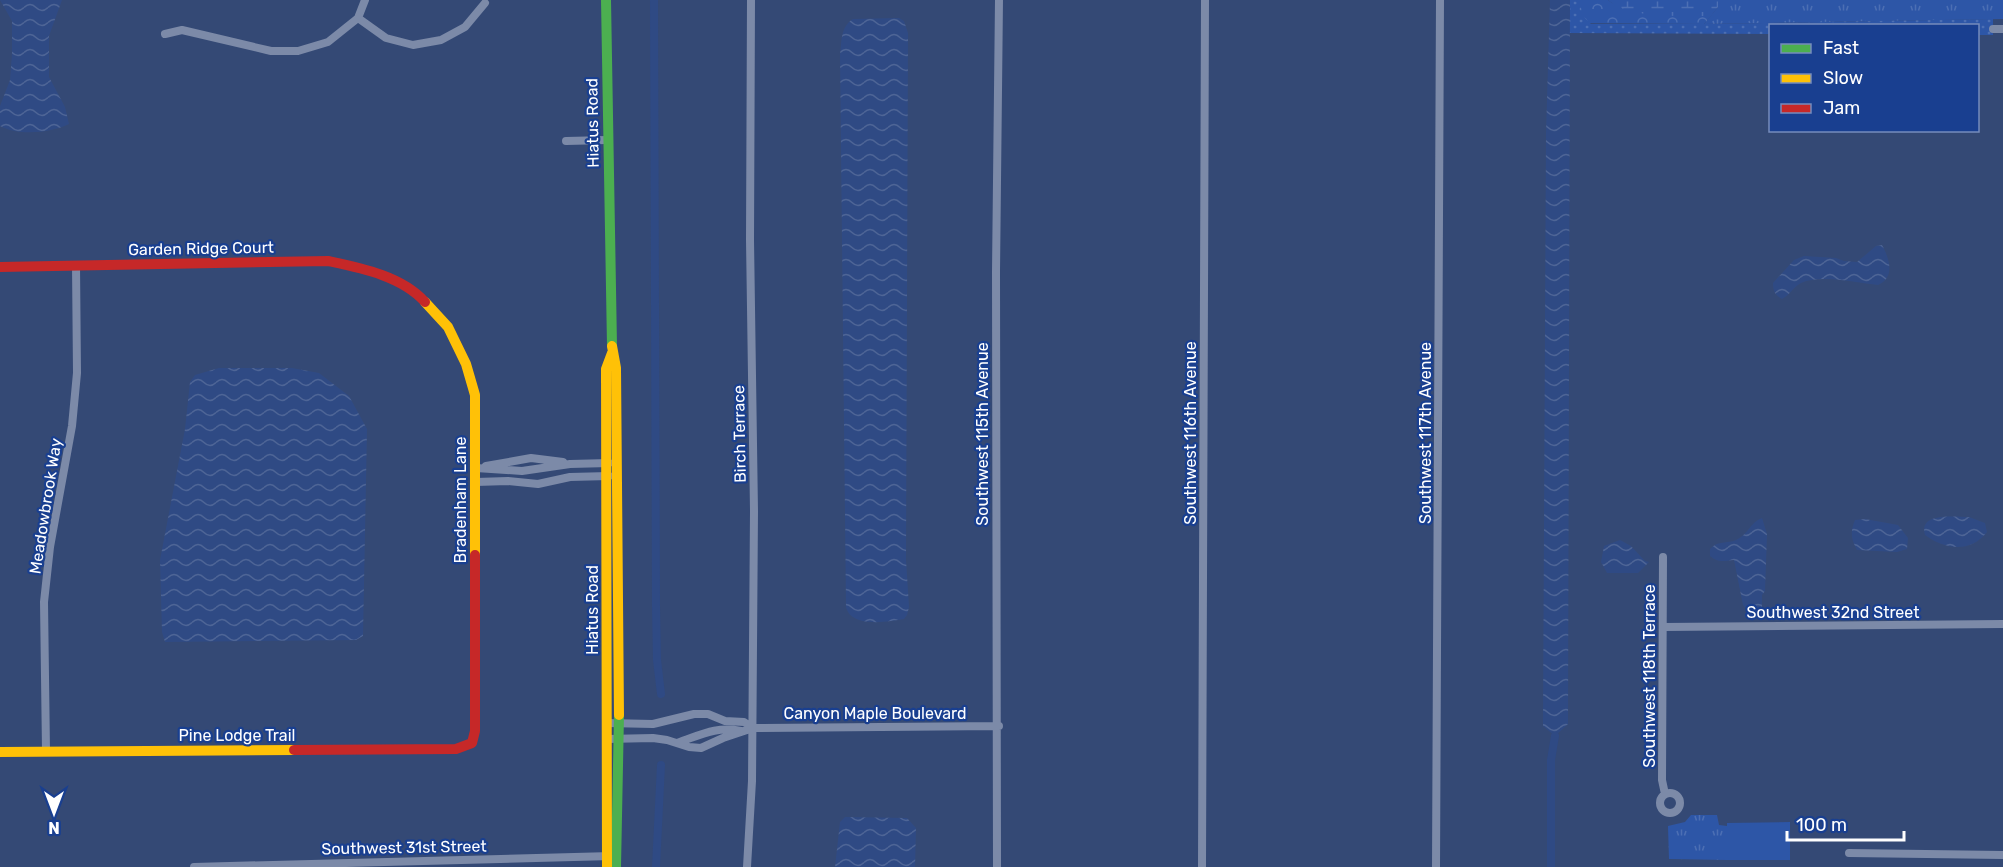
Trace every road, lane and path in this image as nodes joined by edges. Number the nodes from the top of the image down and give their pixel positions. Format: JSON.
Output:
{"nodes":[{"id":1,"x":365,"y":0,"type":"edge"},
{"id":2,"x":606,"y":0,"type":"edge"},
{"id":3,"x":751,"y":0,"type":"edge"},
{"id":4,"x":999,"y":0,"type":"edge"},
{"id":5,"x":1205,"y":0,"type":"edge"},
{"id":6,"x":1440,"y":0,"type":"edge"},
{"id":7,"x":485,"y":3,"type":"dead end"},
{"id":8,"x":358,"y":18,"type":"junction"},
{"id":9,"x":1993,"y":29,"type":"dead end"},
{"id":10,"x":2003,"y":29,"type":"edge"},
{"id":11,"x":165,"y":34,"type":"dead end"},
{"id":12,"x":607,"y":140,"type":"junction"},
{"id":13,"x":566,"y":141,"type":"dead end"},
{"id":14,"x":76,"y":265,"type":"junction"},
{"id":15,"x":0,"y":267,"type":"edge"},
{"id":16,"x":400,"y":283,"type":"joint"},
{"id":17,"x":524,"y":459,"type":"junction"},
{"id":18,"x":612,"y":463,"type":"junction"},
{"id":19,"x":570,"y":464,"type":"junction"},
{"id":20,"x":476,"y":468,"type":"junction"},
{"id":21,"x":525,"y":471,"type":"junction"},
{"id":22,"x":612,"y":476,"type":"junction"},
{"id":23,"x":476,"y":482,"type":"junction"},
{"id":24,"x":525,"y":483,"type":"junction"},
{"id":25,"x":1663,"y":557,"type":"dead end"},
{"id":26,"x":2003,"y":624,"type":"edge"},
{"id":27,"x":1664,"y":627,"type":"junction"},
{"id":28,"x":708,"y":714,"type":"junction"},
{"id":29,"x":613,"y":723,"type":"junction"},
{"id":30,"x":999,"y":726,"type":"junction"},
{"id":31,"x":753,"y":728,"type":"junction"},
{"id":32,"x":712,"y":730,"type":"junction"},
{"id":33,"x":742,"y":731,"type":"junction"},
{"id":34,"x":619,"y":738,"type":"junction"},
{"id":35,"x":607,"y":739,"type":"junction"},
{"id":36,"x":472,"y":743,"type":"joint"},
{"id":37,"x":676,"y":744,"type":"junction"},
{"id":38,"x":46,"y":751,"type":"junction"},
{"id":39,"x":0,"y":752,"type":"edge"},
{"id":40,"x":1665,"y":794,"type":"dead end"},
{"id":41,"x":1849,"y":853,"type":"dead end"},
{"id":42,"x":2003,"y":855,"type":"edge"},
{"id":43,"x":612,"y":862,"type":"edge"},
{"id":44,"x":194,"y":867,"type":"edge"},
{"id":45,"x":747,"y":867,"type":"edge"},
{"id":46,"x":998,"y":867,"type":"edge"},
{"id":47,"x":1202,"y":867,"type":"edge"},
{"id":48,"x":1437,"y":867,"type":"edge"}],
"edges":[{"from":1,"to":8,"type":"street"},
{"from":2,"to":12,"type":"street","name":"Hiatus Road"},
{"from":3,"to":31,"type":"street","name":"Birch Terrace"},
{"from":4,"to":30,"type":"street","name":"Southwest 115th Avenue"},
{"from":5,"to":47,"type":"street","name":"Southwest 116th Avenue"},
{"from":6,"to":48,"type":"street","name":"Southwest 117th Avenue"},
{"from":7,"to":8,"type":"street"},
{"from":8,"to":11,"type":"street"},
{"from":9,"to":10,"type":"street"},
{"from":12,"to":13,"type":"street"},
{"from":12,"to":18,"type":"street","name":"Hiatus Road"},
{"from":14,"to":15,"type":"street","name":"Garden Ridge Court"},
{"from":14,"to":16,"type":"street","name":"Garden Ridge Court"},
{"from":14,"to":38,"type":"street","name":"Meadowbrook Way"},
{"from":16,"to":20,"type":"street","name":"Bradenham Lane"},
{"from":17,"to":19,"type":"street"},
{"from":17,"to":20,"type":"street"},
{"from":17,"to":21,"type":"street"},
{"from":18,"to":19,"type":"street"},
{"from":18,"to":22,"type":"street","name":"Hiatus Road"},
{"from":19,"to":21,"type":"street"},
{"from":20,"to":21,"type":"street"},
{"from":20,"to":23,"type":"street","name":"Bradenham Lane"},
{"from":21,"to":24,"type":"street"},
{"from":22,"to":24,"type":"street"},
{"from":22,"to":29,"type":"street","name":"Hiatus Road"},
{"from":23,"to":24,"type":"street"},
{"from":23,"to":36,"type":"street","name":"Bradenham Lane"},
{"from":25,"to":27,"type":"street","name":"Southwest 118th Terrace"},
{"from":26,"to":27,"type":"street","name":"Southwest 32nd Street"},
{"from":27,"to":40,"type":"street","name":"Southwest 118th Terrace"},
{"from":28,"to":29,"type":"street","name":"Canyon Maple Boulevard"},
{"from":28,"to":31,"type":"street","name":"Canyon Maple Boulevard"},
{"from":28,"to":32,"type":"street"},
{"from":29,"to":34,"type":"street","name":"Hiatus Road"},
{"from":29,"to":35,"type":"street","name":"Hiatus Road"},
{"from":30,"to":31,"type":"street","name":"Canyon Maple Boulevard"},
{"from":30,"to":46,"type":"street","name":"Southwest 115th Avenue"},
{"from":31,"to":33,"type":"street","name":"Canyon Maple Boulevard"},
{"from":31,"to":45,"type":"street","name":"Birch Terrace"},
{"from":32,"to":33,"type":"street","name":"Canyon Maple Boulevard"},
{"from":32,"to":37,"type":"street","name":"Canyon Maple Boulevard"},
{"from":33,"to":37,"type":"street","name":"Canyon Maple Boulevard"},
{"from":34,"to":35,"type":"street","name":"Canyon Maple Boulevard"},
{"from":34,"to":37,"type":"street","name":"Canyon Maple Boulevard"},
{"from":34,"to":43,"type":"street","name":"Hiatus Road"},
{"from":35,"to":43,"type":"street","name":"Hiatus Road"},
{"from":36,"to":38,"type":"street","name":"Pine Lodge Trail"},
{"from":38,"to":39,"type":"street","name":"Pine Lodge Trail"},
{"from":41,"to":42,"type":"street"},
{"from":43,"to":44,"type":"street","name":"Southwest 31st Street"}]}
